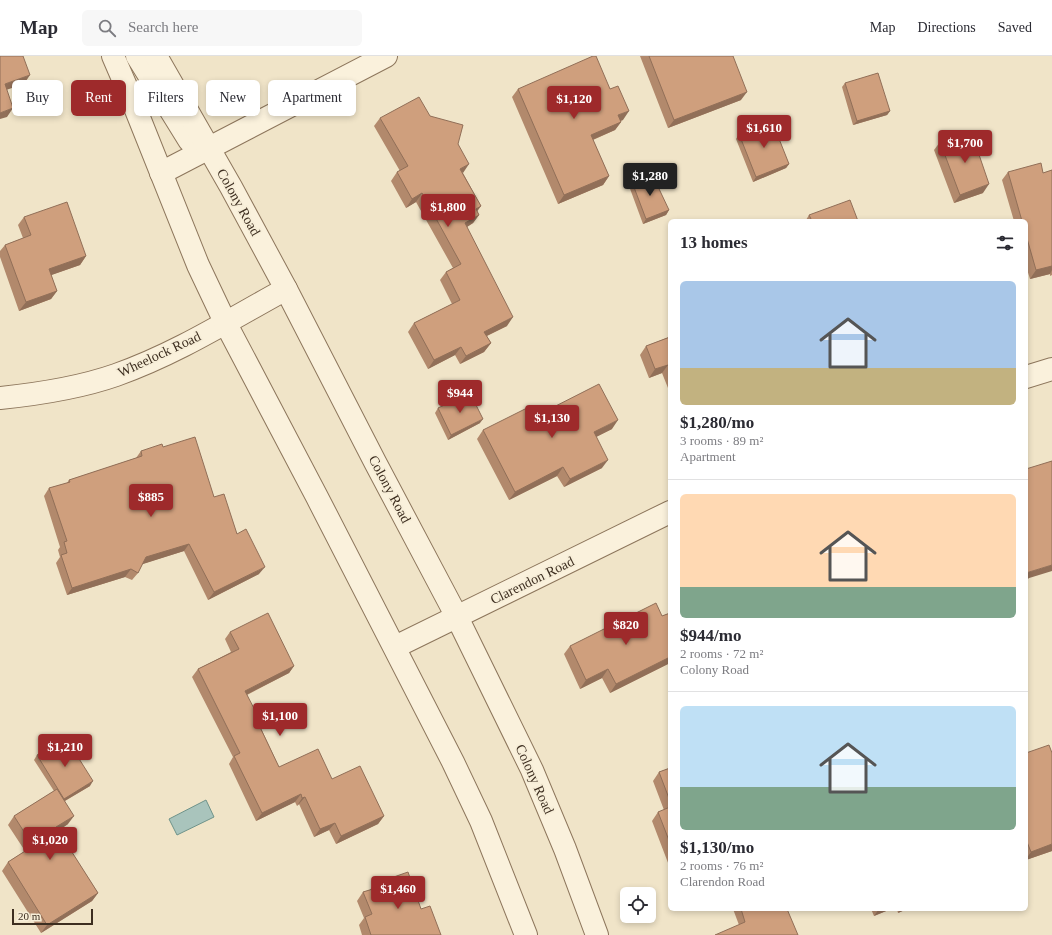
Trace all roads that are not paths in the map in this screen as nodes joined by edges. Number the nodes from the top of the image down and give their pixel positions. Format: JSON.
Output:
{"nodes":[{"id":1,"x":113,"y":56,"type":"edge"},
{"id":2,"x":137,"y":56,"type":"edge"},
{"id":3,"x":156,"y":56,"type":"edge"},
{"id":4,"x":386,"y":56,"type":"edge"},
{"id":5,"x":209,"y":148,"type":"junction"},
{"id":6,"x":161,"y":173,"type":"junction"},
{"id":7,"x":286,"y":289,"type":"junction"},
{"id":8,"x":225,"y":322,"type":"junction"},
{"id":9,"x":1052,"y":369,"type":"edge"},
{"id":10,"x":1028,"y":376,"type":"edge"},
{"id":11,"x":0,"y":398,"type":"edge"},
{"id":12,"x":668,"y":513,"type":"edge"},
{"id":13,"x":457,"y":617,"type":"junction"},
{"id":14,"x":395,"y":647,"type":"junction"},
{"id":15,"x":526,"y":935,"type":"edge"},
{"id":16,"x":597,"y":935,"type":"edge"}],
"edges":[{"from":1,"to":6,"type":"street"},
{"from":2,"to":5,"type":"street"},
{"from":3,"to":5,"type":"street","name":"Colony Road"},
{"from":4,"to":5,"type":"street"},
{"from":5,"to":6,"type":"street"},
{"from":5,"to":7,"type":"street","name":"Colony Road"},
{"from":6,"to":8,"type":"street"},
{"from":7,"to":8,"type":"street","name":"Wheelock Road"},
{"from":7,"to":13,"type":"street","name":"Colony Road"},
{"from":8,"to":11,"type":"street","name":"Wheelock Road"},
{"from":8,"to":14,"type":"street"},
{"from":9,"to":10,"type":"street"},
{"from":12,"to":13,"type":"street","name":"Clarendon Road"},
{"from":13,"to":14,"type":"street","name":"Clarendon Road"},
{"from":13,"to":16,"type":"street","name":"Colony Road"},
{"from":14,"to":15,"type":"street"}]}
